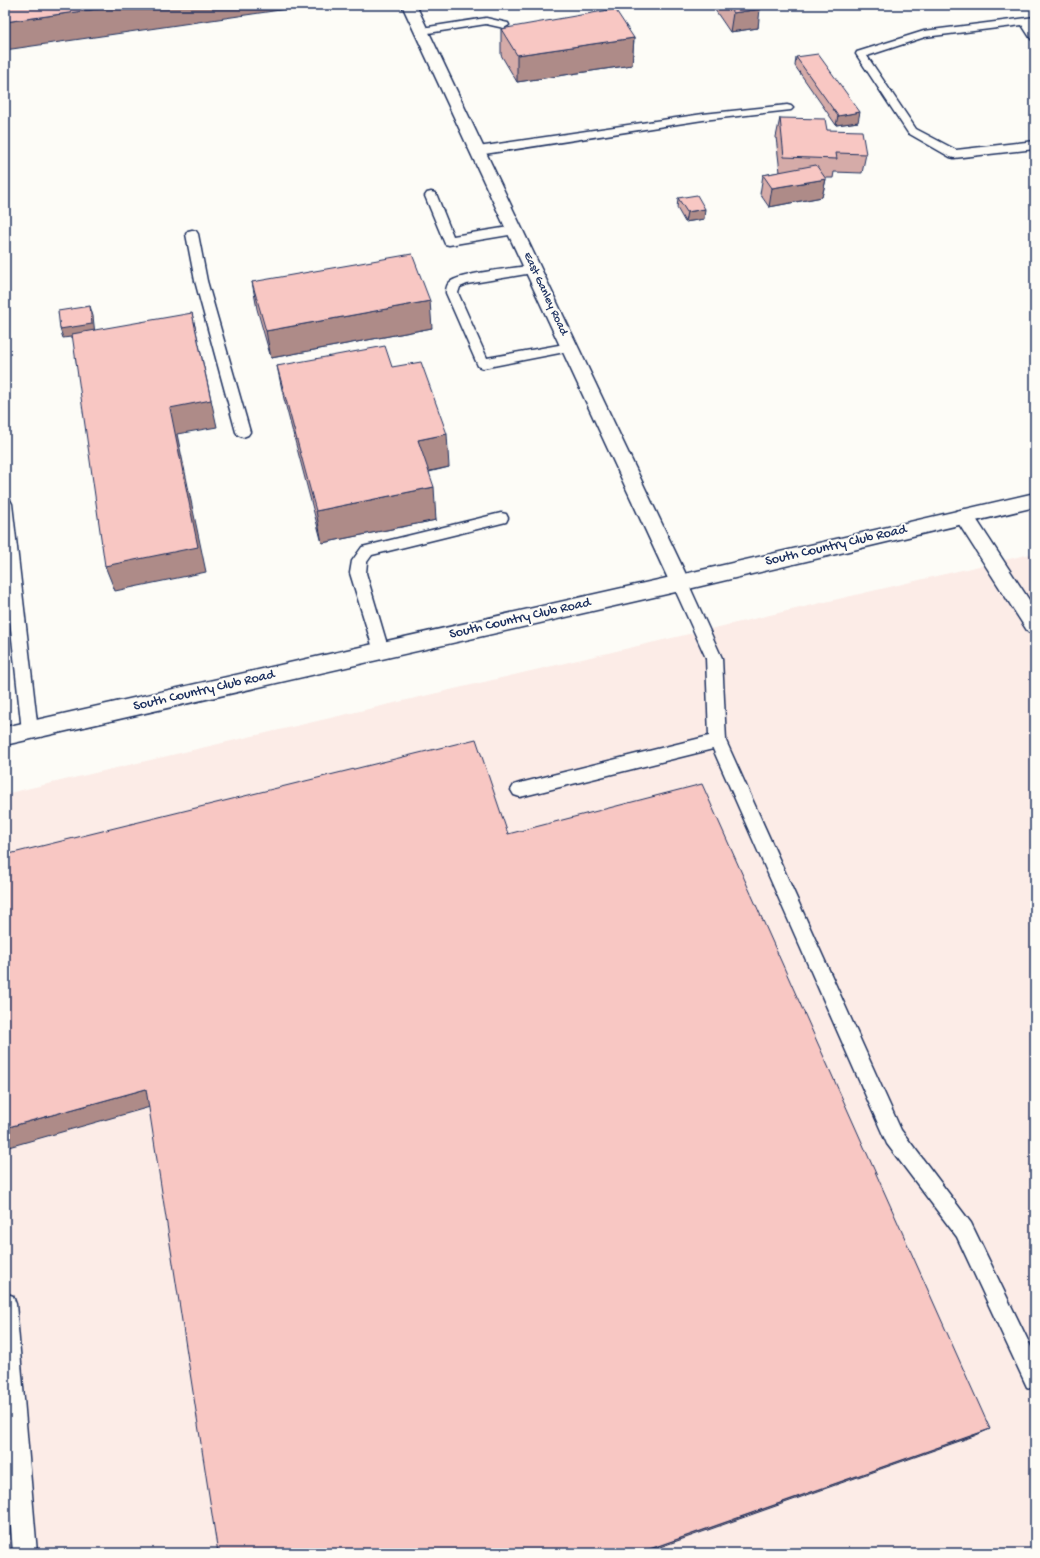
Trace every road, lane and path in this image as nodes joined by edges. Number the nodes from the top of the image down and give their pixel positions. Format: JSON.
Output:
{"nodes":[{"id":1,"x":409,"y":5,"type":"edge"},
{"id":2,"x":1030,"y":20,"type":"edge"},
{"id":3,"x":504,"y":25,"type":"dead end"},
{"id":4,"x":422,"y":31,"type":"junction"},
{"id":5,"x":1035,"y":37,"type":"edge"},
{"id":6,"x":787,"y":108,"type":"dead end"},
{"id":7,"x":1035,"y":145,"type":"edge"},
{"id":8,"x":478,"y":152,"type":"junction"},
{"id":9,"x":431,"y":196,"type":"dead end"},
{"id":10,"x":515,"y":230,"type":"junction"},
{"id":11,"x":192,"y":234,"type":"dead end"},
{"id":12,"x":533,"y":269,"type":"junction"},
{"id":13,"x":570,"y":347,"type":"junction"},
{"id":14,"x":243,"y":432,"type":"dead end"},
{"id":15,"x":1035,"y":500,"type":"edge"},
{"id":16,"x":5,"y":504,"type":"edge"},
{"id":17,"x":964,"y":516,"type":"junction"},
{"id":18,"x":501,"y":518,"type":"dead end"},
{"id":19,"x":680,"y":583,"type":"junction"},
{"id":20,"x":1035,"y":626,"type":"edge"},
{"id":21,"x":381,"y":651,"type":"junction"},
{"id":22,"x":30,"y":731,"type":"junction"},
{"id":23,"x":5,"y":736,"type":"edge"},
{"id":24,"x":718,"y":741,"type":"junction"},
{"id":25,"x":520,"y":790,"type":"dead end"},
{"id":26,"x":5,"y":1304,"type":"edge"},
{"id":27,"x":1035,"y":1379,"type":"edge"},
{"id":28,"x":25,"y":1553,"type":"edge"}],
"edges":[{"from":1,"to":4,"type":"street","name":"East Ganley Road"},
{"from":2,"to":5,"type":"lane"},
{"from":2,"to":7,"type":"lane"},
{"from":3,"to":4,"type":"lane"},
{"from":4,"to":8,"type":"street","name":"East Ganley Road"},
{"from":6,"to":8,"type":"lane"},
{"from":8,"to":10,"type":"street","name":"East Ganley Road"},
{"from":9,"to":10,"type":"lane"},
{"from":10,"to":12,"type":"street","name":"East Ganley Road"},
{"from":11,"to":14,"type":"lane"},
{"from":12,"to":13,"type":"street","name":"East Ganley Road"},
{"from":12,"to":13,"type":"lane"},
{"from":13,"to":19,"type":"street","name":"East Ganley Road"},
{"from":15,"to":17,"type":"street","name":"South Country Club Road"},
{"from":16,"to":22,"type":"lane"},
{"from":17,"to":19,"type":"street","name":"South Country Club Road"},
{"from":17,"to":20,"type":"street"},
{"from":18,"to":21,"type":"lane"},
{"from":19,"to":21,"type":"street","name":"South Country Club Road"},
{"from":19,"to":24,"type":"lane"},
{"from":21,"to":22,"type":"street","name":"South Country Club Road"},
{"from":22,"to":23,"type":"street","name":"South Country Club Road"},
{"from":24,"to":25,"type":"lane"},
{"from":24,"to":27,"type":"lane"},
{"from":26,"to":28,"type":"lane"}]}
